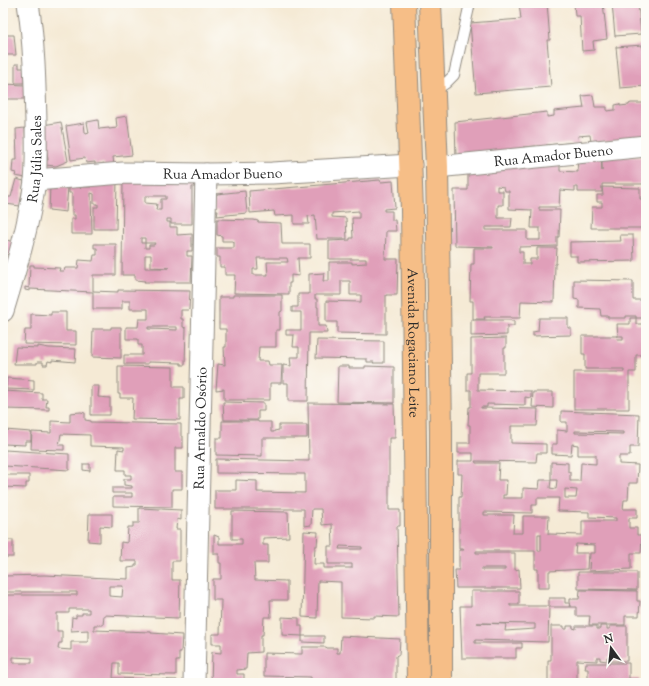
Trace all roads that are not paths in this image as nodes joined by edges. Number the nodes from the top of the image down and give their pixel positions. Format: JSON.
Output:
{"nodes":[{"id":1,"x":28,"y":3,"type":"edge"},
{"id":2,"x":404,"y":3,"type":"edge"},
{"id":3,"x":430,"y":3,"type":"edge"},
{"id":4,"x":470,"y":3,"type":"edge"},
{"id":5,"x":434,"y":91,"type":"junction"},
{"id":6,"x":646,"y":146,"type":"edge"},
{"id":7,"x":411,"y":165,"type":"junction"},
{"id":8,"x":437,"y":167,"type":"junction"},
{"id":9,"x":206,"y":174,"type":"junction"},
{"id":10,"x":35,"y":180,"type":"junction"},
{"id":11,"x":3,"y":311,"type":"edge"},
{"id":12,"x":194,"y":683,"type":"edge"},
{"id":13,"x":418,"y":683,"type":"edge"},
{"id":14,"x":441,"y":683,"type":"edge"}],
"edges":[{"from":1,"to":10,"type":"street","name":"Rua Júlia Sales"},
{"from":2,"to":7,"type":"main road","name":"Avenida Rogaciano Leite"},
{"from":3,"to":5,"type":"main road","name":"Avenida Rogaciano Leite"},
{"from":4,"to":5,"type":"lane"},
{"from":5,"to":8,"type":"main road","name":"Avenida Rogaciano Leite"},
{"from":6,"to":8,"type":"street","name":"Rua Amador Bueno"},
{"from":7,"to":9,"type":"street","name":"Rua Amador Bueno"},
{"from":7,"to":13,"type":"main road","name":"Avenida Rogaciano Leite"},
{"from":8,"to":14,"type":"main road","name":"Avenida Rogaciano Leite"},
{"from":9,"to":10,"type":"street","name":"Rua Amador Bueno"},
{"from":9,"to":12,"type":"street","name":"Rua Arnaldo Osório"},
{"from":10,"to":11,"type":"street","name":"Rua Júlia Sales"}]}
